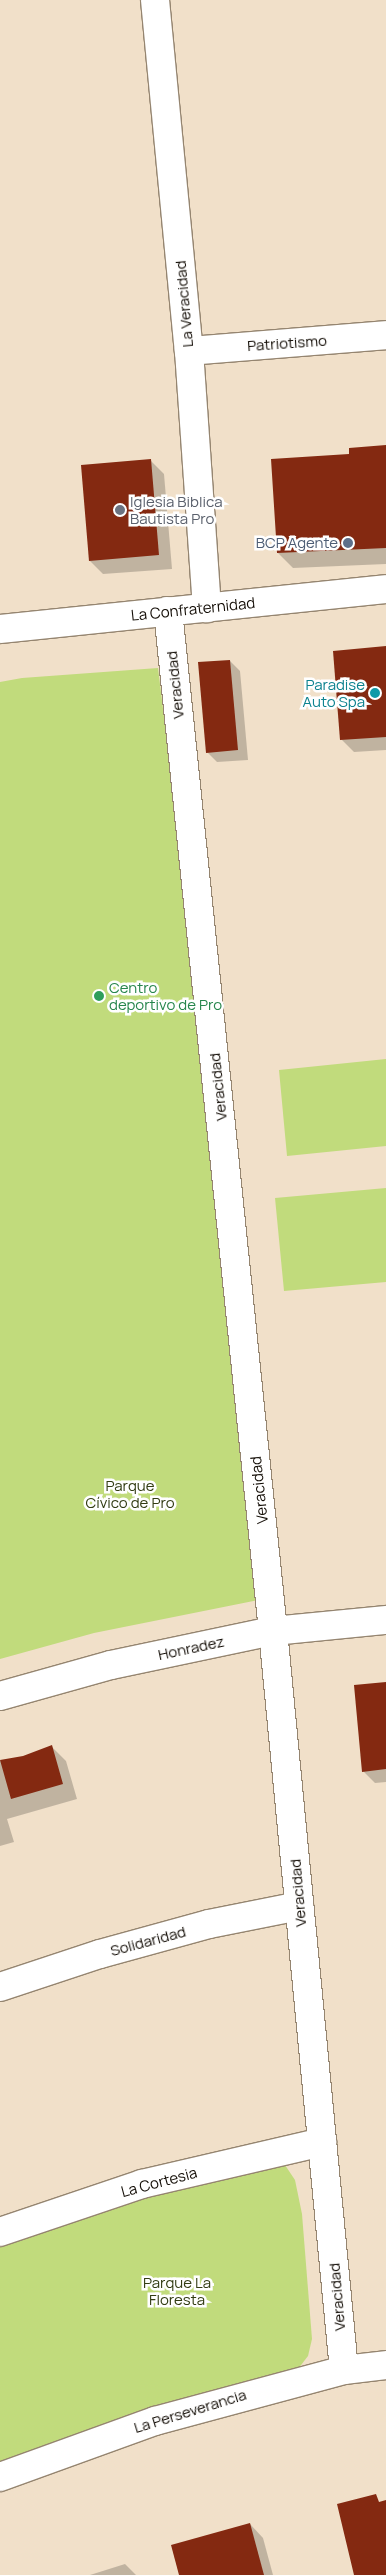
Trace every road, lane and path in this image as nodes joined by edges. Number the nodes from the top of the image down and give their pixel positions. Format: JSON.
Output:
{"nodes":[{"id":1,"x":155,"y":0,"type":"edge"},
{"id":2,"x":386,"y":335,"type":"edge"},
{"id":3,"x":189,"y":351,"type":"junction"},
{"id":4,"x":386,"y":589,"type":"edge"},
{"id":5,"x":207,"y":608,"type":"junction"},
{"id":6,"x":168,"y":611,"type":"junction"},
{"id":7,"x":0,"y":629,"type":"edge"},
{"id":8,"x":386,"y":1620,"type":"edge"},
{"id":9,"x":273,"y":1631,"type":"junction"},
{"id":10,"x":0,"y":1696,"type":"edge"},
{"id":11,"x":299,"y":1906,"type":"junction"},
{"id":12,"x":0,"y":1987,"type":"edge"},
{"id":13,"x":322,"y":2142,"type":"junction"},
{"id":14,"x":0,"y":2232,"type":"edge"},
{"id":15,"x":386,"y":2365,"type":"edge"},
{"id":16,"x":344,"y":2370,"type":"junction"},
{"id":17,"x":0,"y":2477,"type":"edge"}],
"edges":[{"from":1,"to":3,"type":"street","name":"La Veracidad"},
{"from":2,"to":3,"type":"street","name":"Patriotismo"},
{"from":3,"to":5,"type":"street","name":"La Veracidad"},
{"from":4,"to":5,"type":"street","name":"La Confraternidad"},
{"from":5,"to":6,"type":"street","name":"La Confraternidad"},
{"from":6,"to":7,"type":"street","name":"La Confraternidad"},
{"from":6,"to":9,"type":"street","name":"Veracidad"},
{"from":8,"to":9,"type":"street","name":"Honradez"},
{"from":9,"to":10,"type":"street","name":"Honradez"},
{"from":9,"to":11,"type":"street","name":"Veracidad"},
{"from":11,"to":12,"type":"street","name":"Solidaridad"},
{"from":11,"to":13,"type":"street","name":"Veracidad"},
{"from":13,"to":14,"type":"street","name":"La Cortesia"},
{"from":13,"to":16,"type":"street","name":"Veracidad"},
{"from":15,"to":16,"type":"street","name":"La Perseverancia"},
{"from":16,"to":17,"type":"street","name":"La Perseverancia"}]}
